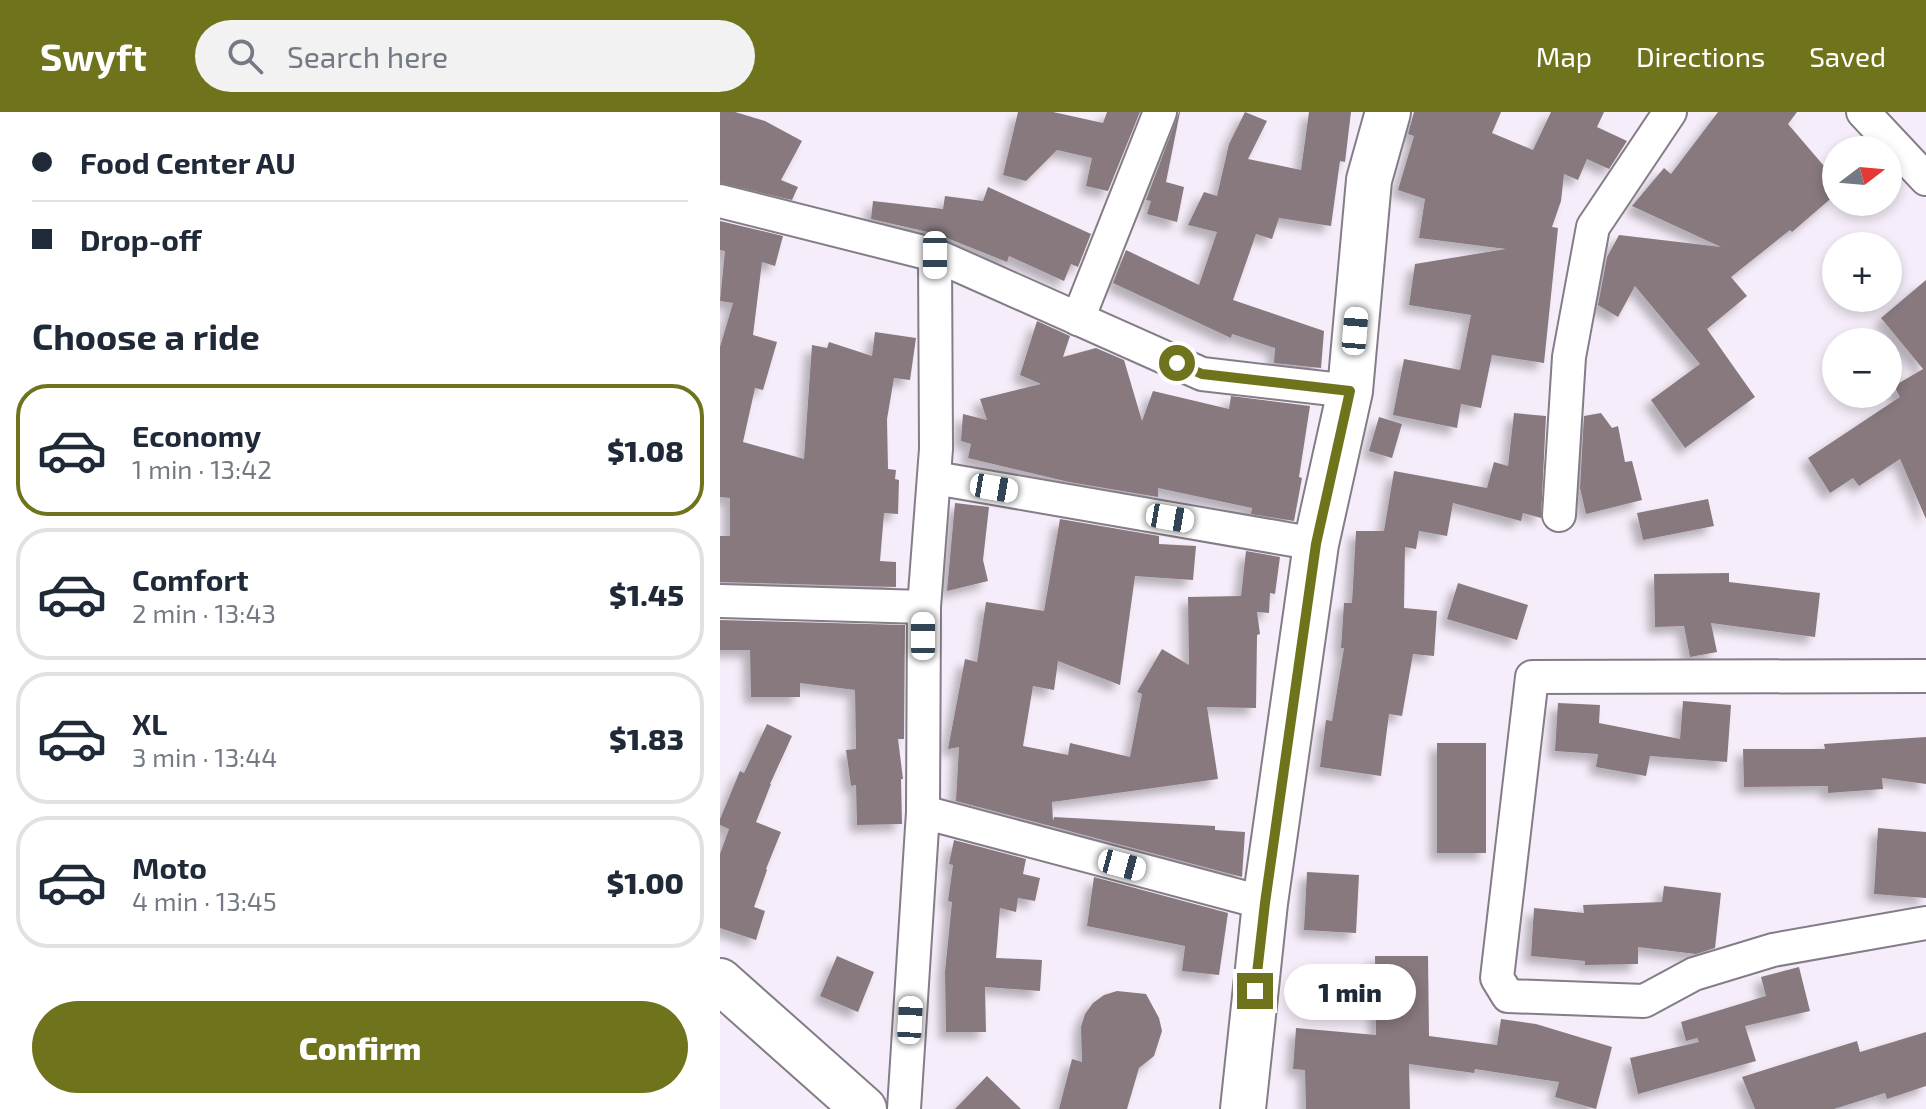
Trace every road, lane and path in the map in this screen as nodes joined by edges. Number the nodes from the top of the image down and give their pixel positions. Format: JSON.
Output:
{"nodes":[{"id":1,"x":1160,"y":112,"type":"edge"},
{"id":2,"x":1388,"y":112,"type":"edge"},
{"id":3,"x":1670,"y":112,"type":"edge"},
{"id":4,"x":1863,"y":112,"type":"edge"},
{"id":5,"x":1926,"y":179,"type":"edge"},
{"id":6,"x":720,"y":201,"type":"edge"},
{"id":7,"x":935,"y":255,"type":"junction"},
{"id":8,"x":1078,"y":319,"type":"junction"},
{"id":9,"x":1350,"y":391,"type":"junction"},
{"id":10,"x":935,"y":478,"type":"junction"},
{"id":11,"x":1559,"y":515,"type":"dead end"},
{"id":12,"x":1316,"y":544,"type":"junction"},
{"id":13,"x":720,"y":601,"type":"edge"},
{"id":14,"x":924,"y":607,"type":"junction"},
{"id":15,"x":1926,"y":676,"type":"edge"},
{"id":16,"x":923,"y":812,"type":"junction"},
{"id":17,"x":1265,"y":903,"type":"junction"},
{"id":18,"x":1926,"y":923,"type":"edge"},
{"id":19,"x":720,"y":981,"type":"edge"},
{"id":20,"x":864,"y":1109,"type":"edge"},
{"id":21,"x":904,"y":1109,"type":"edge"},
{"id":22,"x":1243,"y":1109,"type":"edge"}],
"edges":[{"from":1,"to":8,"type":"street"},
{"from":2,"to":9,"type":"street"},
{"from":3,"to":11,"type":"street"},
{"from":4,"to":5,"type":"street"},
{"from":6,"to":7,"type":"street"},
{"from":7,"to":8,"type":"street"},
{"from":7,"to":10,"type":"street"},
{"from":8,"to":9,"type":"street"},
{"from":9,"to":12,"type":"street"},
{"from":10,"to":12,"type":"street"},
{"from":10,"to":14,"type":"street"},
{"from":12,"to":17,"type":"street"},
{"from":13,"to":14,"type":"street"},
{"from":14,"to":16,"type":"street"},
{"from":15,"to":18,"type":"street"},
{"from":16,"to":17,"type":"street"},
{"from":16,"to":21,"type":"street"},
{"from":17,"to":22,"type":"street"},
{"from":19,"to":20,"type":"street"}]}
